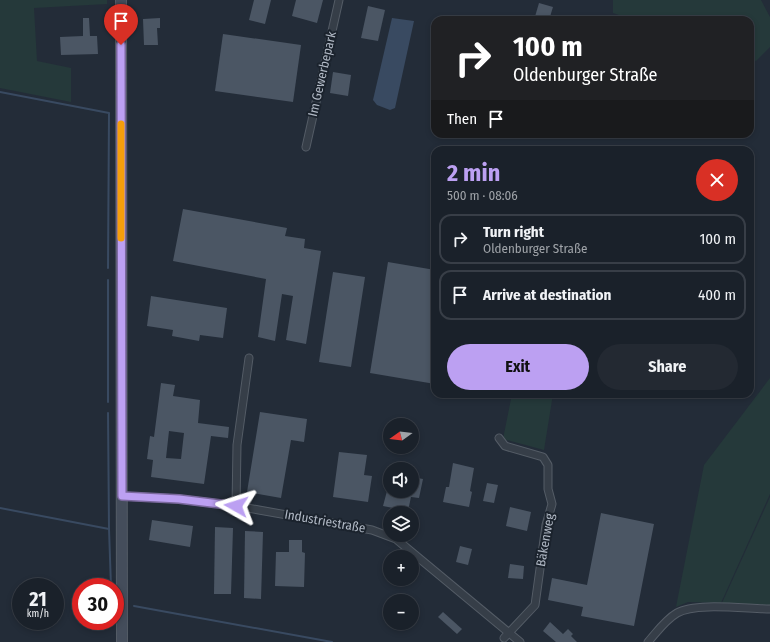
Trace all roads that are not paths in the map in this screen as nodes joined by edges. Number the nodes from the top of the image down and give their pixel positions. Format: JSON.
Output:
{"nodes":[{"id":1,"x":121,"y":0,"type":"edge"},
{"id":2,"x":339,"y":0,"type":"edge"},
{"id":3,"x":306,"y":147,"type":"dead end"},
{"id":4,"x":250,"y":358,"type":"dead end"},
{"id":5,"x":500,"y":438,"type":"dead end"},
{"id":6,"x":122,"y":496,"type":"junction"},
{"id":7,"x":236,"y":506,"type":"junction"},
{"id":8,"x":770,"y":609,"type":"edge"},
{"id":9,"x":506,"y":635,"type":"junction"},
{"id":10,"x":122,"y":642,"type":"edge"},
{"id":11,"x":520,"y":642,"type":"edge"},
{"id":12,"x":648,"y":642,"type":"edge"}],
"edges":[{"from":1,"to":6,"type":"main road"},
{"from":2,"to":3,"type":"street","name":"Im Gewerbepark"},
{"from":4,"to":7,"type":"street"},
{"from":5,"to":9,"type":"street","name":"Bäkenweg"},
{"from":6,"to":7,"type":"street","name":"Industriestraße"},
{"from":6,"to":10,"type":"main road"},
{"from":7,"to":9,"type":"street","name":"Industriestraße"},
{"from":8,"to":12,"type":"street"},
{"from":9,"to":11,"type":"street","name":"Industriestraße"}]}
